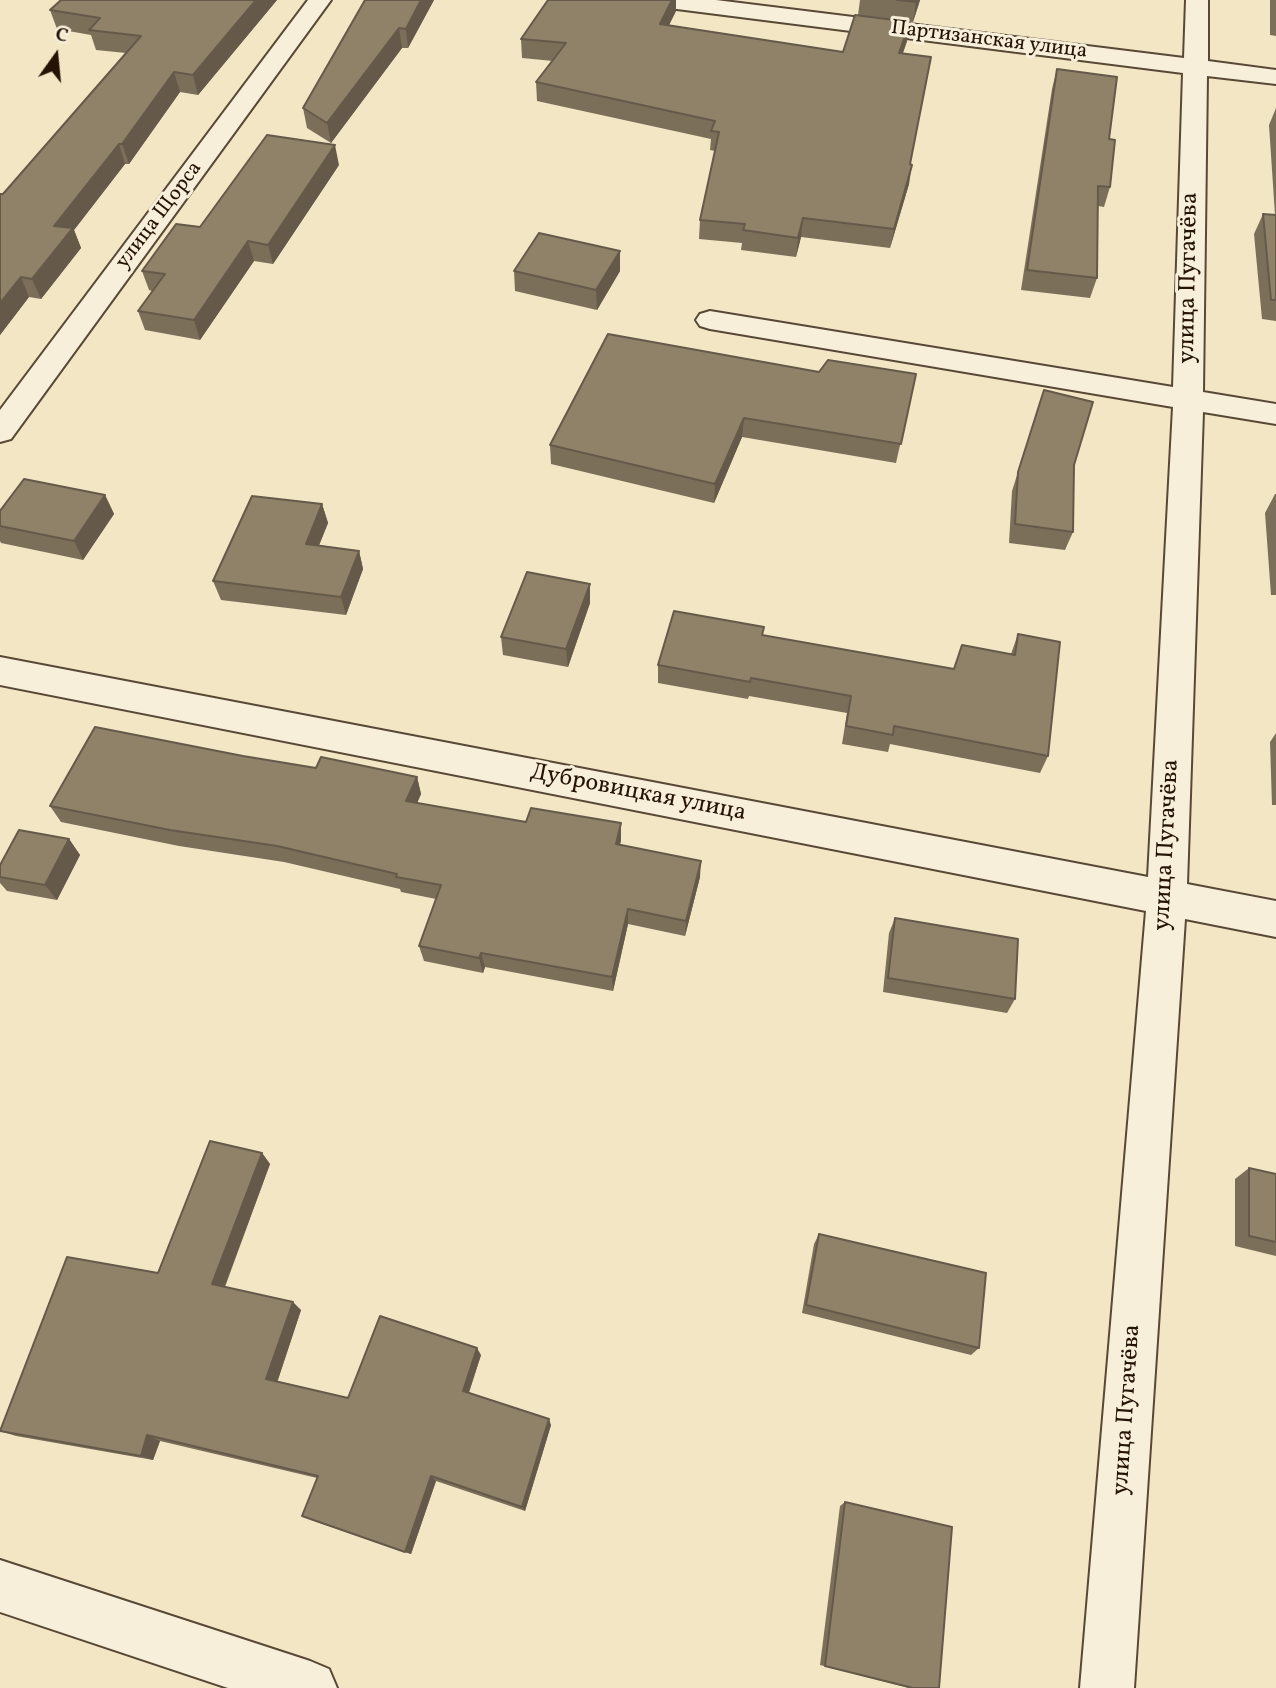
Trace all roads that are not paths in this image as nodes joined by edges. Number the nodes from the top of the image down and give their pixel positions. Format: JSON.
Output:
{"nodes":[{"id":1,"x":320,"y":0,"type":"edge"},
{"id":2,"x":661,"y":0,"type":"edge"},
{"id":3,"x":1197,"y":0,"type":"edge"},
{"id":4,"x":1194,"y":67,"type":"junction"},
{"id":5,"x":1276,"y":77,"type":"edge"},
{"id":6,"x":710,"y":320,"type":"dead end"},
{"id":7,"x":1188,"y":400,"type":"junction"},
{"id":8,"x":1276,"y":414,"type":"edge"},
{"id":9,"x":0,"y":432,"type":"edge"},
{"id":10,"x":0,"y":671,"type":"edge"},
{"id":11,"x":1167,"y":896,"type":"junction"},
{"id":12,"x":1276,"y":919,"type":"edge"},
{"id":13,"x":0,"y":1586,"type":"edge"},
{"id":14,"x":310,"y":1688,"type":"edge"},
{"id":15,"x":1107,"y":1688,"type":"edge"}],
"edges":[{"from":1,"to":9,"type":"street","name":"улица Щорса"},
{"from":2,"to":4,"type":"street","name":"Партизанская улица"},
{"from":3,"to":4,"type":"street","name":"улица Пугачёва"},
{"from":4,"to":5,"type":"street","name":"Партизанская улица"},
{"from":4,"to":7,"type":"street","name":"улица Пугачёва"},
{"from":6,"to":7,"type":"street"},
{"from":7,"to":8,"type":"street"},
{"from":7,"to":11,"type":"street","name":"улица Пугачёва"},
{"from":10,"to":11,"type":"street","name":"Дубровицкая улица"},
{"from":11,"to":12,"type":"street","name":"Дубровицкая улица"},
{"from":11,"to":15,"type":"street","name":"улица Пугачёва"},
{"from":13,"to":14,"type":"street"}]}
